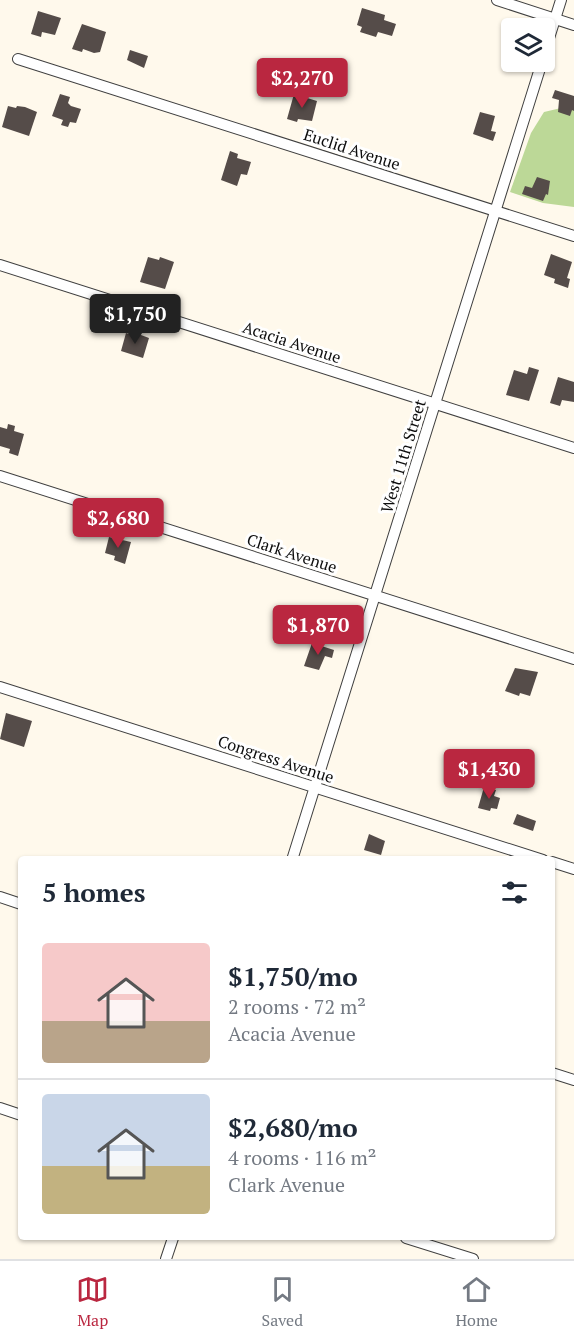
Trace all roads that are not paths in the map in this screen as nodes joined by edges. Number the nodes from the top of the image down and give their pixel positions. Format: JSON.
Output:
{"nodes":[{"id":1,"x":497,"y":0,"type":"edge"},
{"id":2,"x":561,"y":0,"type":"edge"},
{"id":3,"x":552,"y":18,"type":"edge"},
{"id":4,"x":555,"y":19,"type":"joint"},
{"id":5,"x":574,"y":25,"type":"edge"},
{"id":6,"x":18,"y":59,"type":"dead end"},
{"id":7,"x":539,"y":72,"type":"edge"},
{"id":8,"x":496,"y":211,"type":"junction"},
{"id":9,"x":574,"y":236,"type":"edge"},
{"id":10,"x":0,"y":264,"type":"edge"},
{"id":11,"x":435,"y":403,"type":"junction"},
{"id":12,"x":574,"y":448,"type":"edge"},
{"id":13,"x":0,"y":476,"type":"edge"},
{"id":14,"x":375,"y":595,"type":"junction"},
{"id":15,"x":574,"y":658,"type":"edge"},
{"id":16,"x":0,"y":687,"type":"edge"},
{"id":17,"x":315,"y":787,"type":"junction"},
{"id":18,"x":293,"y":856,"type":"edge"},
{"id":19,"x":531,"y":856,"type":"edge"},
{"id":20,"x":555,"y":863,"type":"edge"},
{"id":21,"x":574,"y":869,"type":"edge"},
{"id":22,"x":0,"y":897,"type":"edge"},
{"id":23,"x":18,"y":903,"type":"edge"},
{"id":24,"x":555,"y":1074,"type":"edge"},
{"id":25,"x":574,"y":1080,"type":"edge"},
{"id":26,"x":0,"y":1108,"type":"edge"},
{"id":27,"x":18,"y":1114,"type":"edge"},
{"id":28,"x":172,"y":1240,"type":"edge"},
{"id":29,"x":412,"y":1240,"type":"edge"},
{"id":30,"x":166,"y":1259,"type":"edge"},
{"id":31,"x":473,"y":1259,"type":"edge"}],
"edges":[{"from":1,"to":3,"type":"street"},
{"from":2,"to":4,"type":"street"},
{"from":4,"to":5,"type":"street"},
{"from":6,"to":8,"type":"street","name":"Euclid Avenue"},
{"from":7,"to":8,"type":"street","name":"West 11th Street"},
{"from":8,"to":9,"type":"street","name":"Euclid Avenue"},
{"from":8,"to":11,"type":"street","name":"West 11th Street"},
{"from":10,"to":11,"type":"street","name":"Acacia Avenue"},
{"from":11,"to":12,"type":"street","name":"Acacia Avenue"},
{"from":11,"to":14,"type":"street","name":"West 11th Street"},
{"from":13,"to":14,"type":"street","name":"Clark Avenue"},
{"from":14,"to":15,"type":"street","name":"Clark Avenue"},
{"from":14,"to":17,"type":"street","name":"West 11th Street"},
{"from":16,"to":17,"type":"street","name":"Congress Avenue"},
{"from":17,"to":18,"type":"street","name":"West 11th Street"},
{"from":17,"to":19,"type":"street","name":"Congress Avenue"},
{"from":20,"to":21,"type":"street"},
{"from":22,"to":23,"type":"street"},
{"from":24,"to":25,"type":"street"},
{"from":26,"to":27,"type":"street"},
{"from":28,"to":30,"type":"street"},
{"from":29,"to":31,"type":"street"}]}
